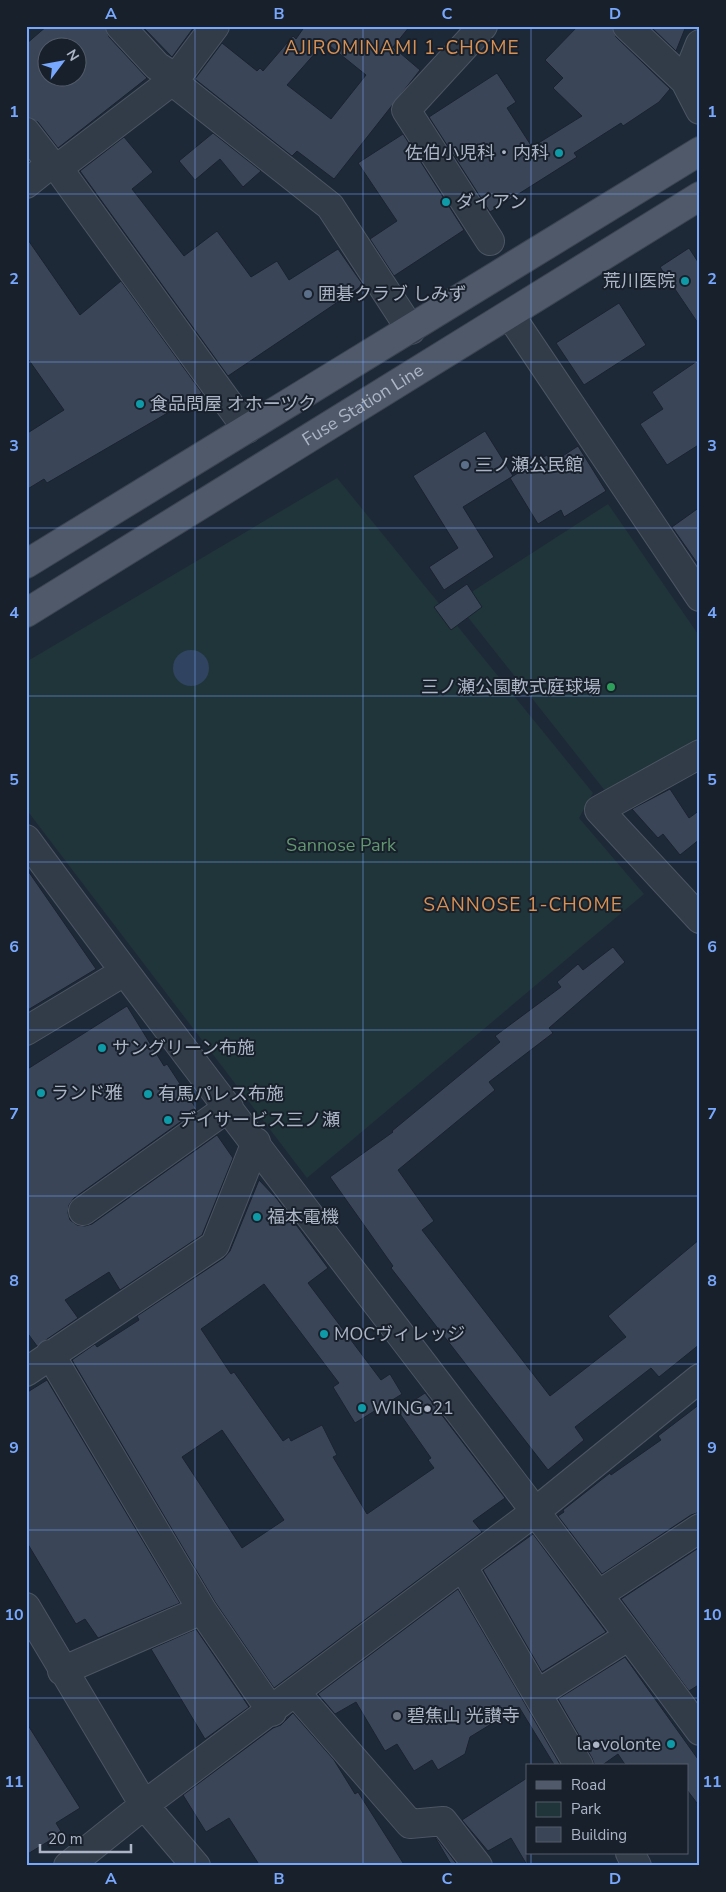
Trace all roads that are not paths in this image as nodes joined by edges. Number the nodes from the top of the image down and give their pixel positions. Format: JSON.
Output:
{"nodes":[{"id":1,"x":120,"y":26,"type":"edge"},
{"id":2,"x":216,"y":26,"type":"edge"},
{"id":3,"x":482,"y":26,"type":"edge"},
{"id":4,"x":627,"y":26,"type":"edge"},
{"id":5,"x":700,"y":44,"type":"edge"},
{"id":6,"x":174,"y":80,"type":"junction"},
{"id":7,"x":685,"y":81,"type":"junction"},
{"id":8,"x":700,"y":110,"type":"edge"},
{"id":9,"x":26,"y":132,"type":"edge"},
{"id":10,"x":700,"y":151,"type":"edge"},
{"id":11,"x":54,"y":166,"type":"junction"},
{"id":12,"x":26,"y":184,"type":"edge"},
{"id":13,"x":700,"y":196,"type":"edge"},
{"id":14,"x":490,"y":242,"type":"dead end"},
{"id":15,"x":510,"y":315,"type":"junction"},
{"id":16,"x":411,"y":330,"type":"junction"},
{"id":17,"x":247,"y":429,"type":"junction"},
{"id":18,"x":27,"y":562,"type":"edge"},
{"id":19,"x":700,"y":597,"type":"edge"},
{"id":20,"x":26,"y":613,"type":"edge"},
{"id":21,"x":700,"y":754,"type":"edge"},
{"id":22,"x":29,"y":848,"type":"edge"},
{"id":23,"x":700,"y":919,"type":"edge"},
{"id":24,"x":124,"y":972,"type":"junction"},
{"id":25,"x":26,"y":1031,"type":"edge"},
{"id":26,"x":229,"y":1107,"type":"junction"},
{"id":27,"x":256,"y":1142,"type":"junction"},
{"id":28,"x":83,"y":1211,"type":"dead end"},
{"id":29,"x":50,"y":1354,"type":"junction"},
{"id":30,"x":26,"y":1372,"type":"edge"},
{"id":31,"x":700,"y":1378,"type":"edge"},
{"id":32,"x":536,"y":1511,"type":"junction"},
{"id":33,"x":700,"y":1528,"type":"edge"},
{"id":34,"x":462,"y":1567,"type":"junction"},
{"id":35,"x":598,"y":1595,"type":"junction"},
{"id":36,"x":26,"y":1607,"type":"edge"},
{"id":37,"x":202,"y":1610,"type":"junction"},
{"id":38,"x":629,"y":1636,"type":"junction"},
{"id":39,"x":62,"y":1671,"type":"junction"},
{"id":40,"x":296,"y":1693,"type":"junction"},
{"id":41,"x":537,"y":1694,"type":"junction"},
{"id":42,"x":690,"y":1699,"type":"edge"},
{"id":43,"x":272,"y":1712,"type":"junction"},
{"id":44,"x":700,"y":1731,"type":"edge"},
{"id":45,"x":578,"y":1764,"type":"edge"},
{"id":46,"x":144,"y":1805,"type":"junction"},
{"id":47,"x":631,"y":1854,"type":"edge"},
{"id":48,"x":68,"y":1866,"type":"edge"},
{"id":49,"x":196,"y":1866,"type":"edge"},
{"id":50,"x":478,"y":1866,"type":"edge"},
{"id":51,"x":637,"y":1866,"type":"edge"}],
"edges":[{"from":1,"to":6,"type":"street"},
{"from":2,"to":6,"type":"street"},
{"from":3,"to":14,"type":"street"},
{"from":4,"to":7,"type":"street"},
{"from":5,"to":7,"type":"street"},
{"from":6,"to":11,"type":"street"},
{"from":6,"to":16,"type":"street"},
{"from":7,"to":8,"type":"street"},
{"from":9,"to":11,"type":"street"},
{"from":10,"to":16,"type":"main road"},
{"from":11,"to":12,"type":"street"},
{"from":11,"to":17,"type":"street"},
{"from":13,"to":15,"type":"main road","name":"Fuse Station Line"},
{"from":15,"to":19,"type":"street"},
{"from":15,"to":20,"type":"main road","name":"Fuse Station Line"},
{"from":16,"to":17,"type":"main road"},
{"from":17,"to":18,"type":"main road"},
{"from":21,"to":23,"type":"street"},
{"from":22,"to":24,"type":"street"},
{"from":24,"to":25,"type":"street"},
{"from":24,"to":26,"type":"street"},
{"from":26,"to":27,"type":"street"},
{"from":26,"to":28,"type":"street"},
{"from":27,"to":29,"type":"street"},
{"from":27,"to":32,"type":"street"},
{"from":29,"to":30,"type":"street"},
{"from":29,"to":37,"type":"street"},
{"from":31,"to":32,"type":"street"},
{"from":32,"to":34,"type":"street"},
{"from":32,"to":35,"type":"street"},
{"from":33,"to":35,"type":"street"},
{"from":34,"to":40,"type":"street"},
{"from":34,"to":41,"type":"street"},
{"from":35,"to":38,"type":"street"},
{"from":36,"to":39,"type":"street"},
{"from":37,"to":39,"type":"street"},
{"from":37,"to":43,"type":"street"},
{"from":38,"to":41,"type":"street"},
{"from":38,"to":42,"type":"street"},
{"from":39,"to":46,"type":"street"},
{"from":40,"to":43,"type":"street"},
{"from":40,"to":50,"type":"street"},
{"from":41,"to":45,"type":"street"},
{"from":42,"to":44,"type":"street"},
{"from":43,"to":46,"type":"street"},
{"from":46,"to":48,"type":"street"},
{"from":46,"to":49,"type":"street"},
{"from":47,"to":51,"type":"street"}]}
